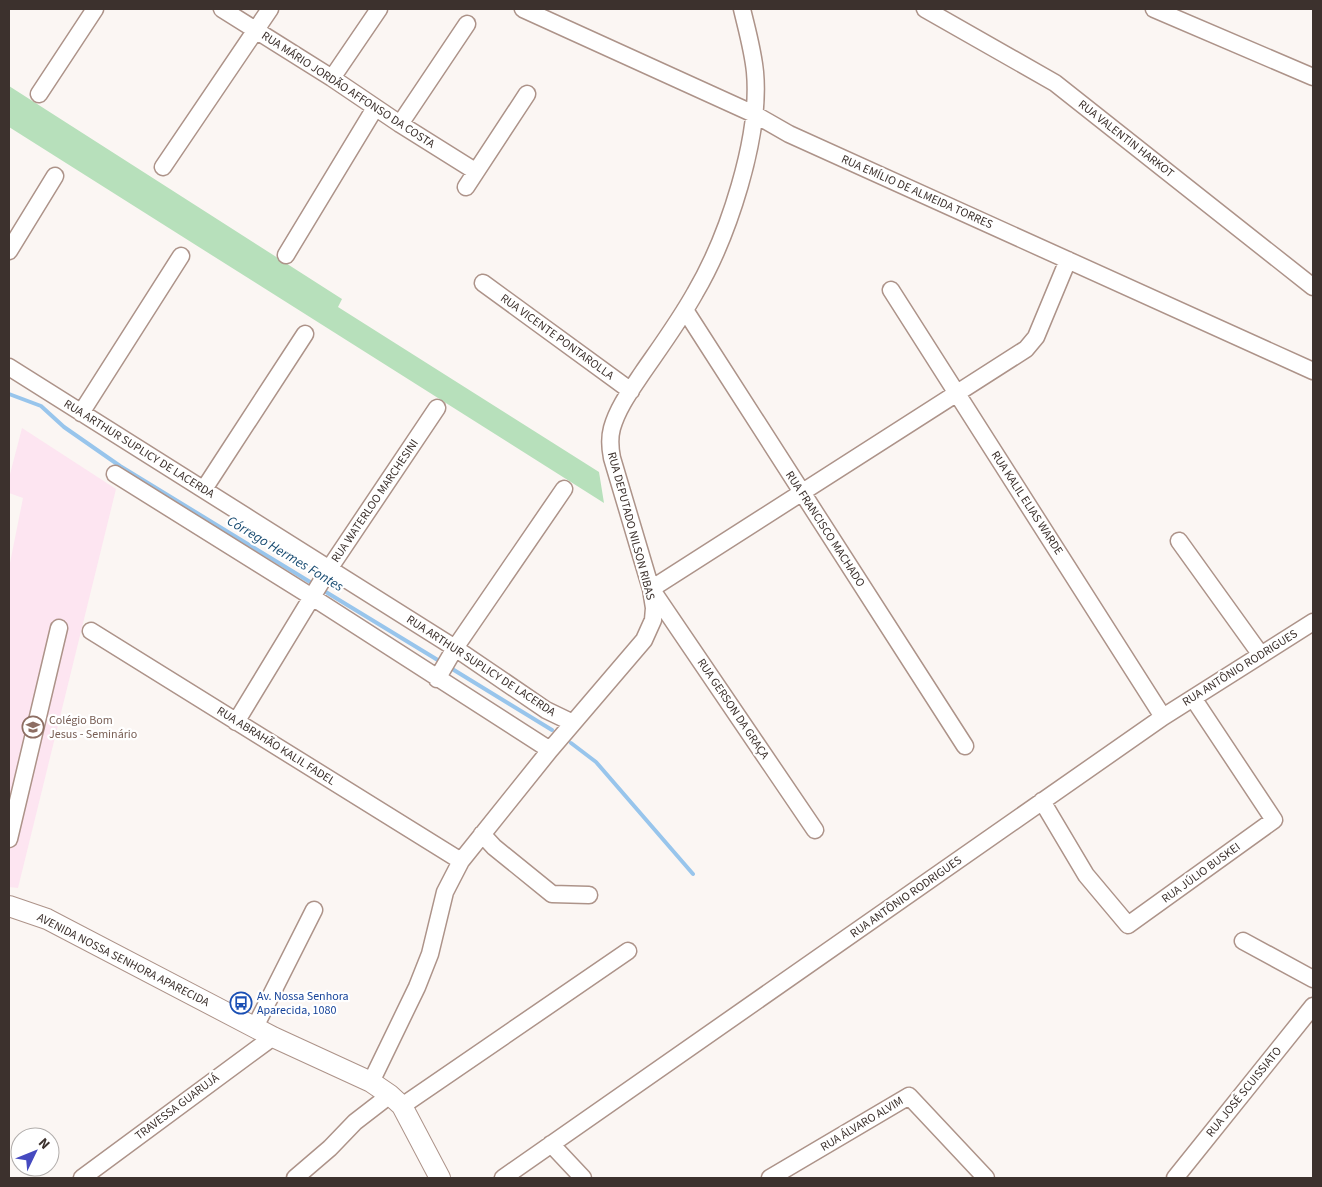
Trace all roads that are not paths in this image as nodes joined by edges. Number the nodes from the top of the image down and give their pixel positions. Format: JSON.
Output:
{"nodes":[{"id":1,"x":95,"y":9,"type":"edge"},
{"id":2,"x":222,"y":9,"type":"edge"},
{"id":3,"x":270,"y":9,"type":"edge"},
{"id":4,"x":379,"y":9,"type":"edge"},
{"id":5,"x":522,"y":9,"type":"edge"},
{"id":6,"x":742,"y":9,"type":"edge"},
{"id":7,"x":925,"y":9,"type":"edge"},
{"id":8,"x":1154,"y":9,"type":"edge"},
{"id":9,"x":467,"y":24,"type":"dead end"},
{"id":10,"x":256,"y":31,"type":"junction"},
{"id":11,"x":1313,"y":77,"type":"edge"},
{"id":12,"x":332,"y":78,"type":"junction"},
{"id":13,"x":39,"y":94,"type":"dead end"},
{"id":14,"x":527,"y":94,"type":"dead end"},
{"id":15,"x":375,"y":108,"type":"junction"},
{"id":16,"x":754,"y":114,"type":"junction"},
{"id":17,"x":400,"y":124,"type":"junction"},
{"id":18,"x":163,"y":167,"type":"dead end"},
{"id":19,"x":476,"y":171,"type":"junction"},
{"id":20,"x":55,"y":176,"type":"dead end"},
{"id":21,"x":466,"y":187,"type":"dead end"},
{"id":22,"x":9,"y":251,"type":"edge"},
{"id":23,"x":286,"y":255,"type":"dead end"},
{"id":24,"x":181,"y":256,"type":"dead end"},
{"id":25,"x":1068,"y":260,"type":"junction"},
{"id":26,"x":483,"y":283,"type":"dead end"},
{"id":27,"x":1313,"y":287,"type":"edge"},
{"id":28,"x":891,"y":290,"type":"dead end"},
{"id":29,"x":685,"y":310,"type":"junction"},
{"id":30,"x":306,"y":334,"type":"dead end"},
{"id":31,"x":9,"y":367,"type":"edge"},
{"id":32,"x":1313,"y":371,"type":"edge"},
{"id":33,"x":631,"y":391,"type":"junction"},
{"id":34,"x":957,"y":394,"type":"junction"},
{"id":35,"x":437,"y":408,"type":"dead end"},
{"id":36,"x":81,"y":413,"type":"junction"},
{"id":37,"x":114,"y":474,"type":"dead end"},
{"id":38,"x":204,"y":489,"type":"junction"},
{"id":39,"x":564,"y":489,"type":"dead end"},
{"id":40,"x":802,"y":493,"type":"junction"},
{"id":41,"x":1179,"y":541,"type":"dead end"},
{"id":42,"x":329,"y":569,"type":"junction"},
{"id":43,"x":651,"y":589,"type":"junction"},
{"id":44,"x":312,"y":596,"type":"junction"},
{"id":45,"x":1313,"y":622,"type":"edge"},
{"id":46,"x":59,"y":628,"type":"dead end"},
{"id":47,"x":91,"y":631,"type":"dead end"},
{"id":48,"x":455,"y":648,"type":"junction"},
{"id":49,"x":1261,"y":655,"type":"junction"},
{"id":50,"x":438,"y":679,"type":"junction"},
{"id":51,"x":1193,"y":698,"type":"junction"},
{"id":52,"x":1163,"y":717,"type":"junction"},
{"id":53,"x":236,"y":722,"type":"junction"},
{"id":54,"x":573,"y":723,"type":"junction"},
{"id":55,"x":965,"y":746,"type":"dead end"},
{"id":56,"x":550,"y":750,"type":"junction"},
{"id":57,"x":1042,"y":802,"type":"junction"},
{"id":58,"x":815,"y":830,"type":"dead end"},
{"id":59,"x":482,"y":834,"type":"junction"},
{"id":60,"x":9,"y":839,"type":"edge"},
{"id":61,"x":461,"y":861,"type":"junction"},
{"id":62,"x":589,"y":895,"type":"dead end"},
{"id":63,"x":9,"y":906,"type":"edge"},
{"id":64,"x":314,"y":910,"type":"dead end"},
{"id":65,"x":1243,"y":941,"type":"dead end"},
{"id":66,"x":628,"y":951,"type":"dead end"},
{"id":67,"x":1313,"y":979,"type":"edge"},
{"id":68,"x":1313,"y":1006,"type":"edge"},
{"id":69,"x":255,"y":1027,"type":"junction"},
{"id":70,"x":273,"y":1036,"type":"junction"},
{"id":71,"x":370,"y":1082,"type":"junction"},
{"id":72,"x":396,"y":1100,"type":"junction"},
{"id":73,"x":551,"y":1144,"type":"junction"},
{"id":74,"x":82,"y":1178,"type":"edge"},
{"id":75,"x":296,"y":1178,"type":"edge"},
{"id":76,"x":440,"y":1178,"type":"edge"},
{"id":77,"x":503,"y":1178,"type":"edge"},
{"id":78,"x":583,"y":1178,"type":"edge"},
{"id":79,"x":770,"y":1178,"type":"edge"},
{"id":80,"x":986,"y":1178,"type":"edge"},
{"id":81,"x":1175,"y":1178,"type":"edge"}],
"edges":[{"from":1,"to":13,"type":"street"},
{"from":2,"to":10,"type":"street","name":"RUA MÁRIO JORDÃO AFFONSO DA COSTA"},
{"from":3,"to":10,"type":"street"},
{"from":4,"to":12,"type":"street"},
{"from":5,"to":16,"type":"street","name":"RUA EMÍLIO DE ALMEIDA TORRES"},
{"from":6,"to":16,"type":"street","name":"RUA DEPUTADO NILSON RIBAS"},
{"from":7,"to":27,"type":"street","name":"RUA VALENTIN HARKOT"},
{"from":8,"to":11,"type":"street"},
{"from":9,"to":17,"type":"street"},
{"from":10,"to":12,"type":"street","name":"RUA MÁRIO JORDÃO AFFONSO DA COSTA"},
{"from":10,"to":18,"type":"street"},
{"from":12,"to":15,"type":"street","name":"RUA MÁRIO JORDÃO AFFONSO DA COSTA"},
{"from":14,"to":19,"type":"street"},
{"from":15,"to":17,"type":"street","name":"RUA MÁRIO JORDÃO AFFONSO DA COSTA"},
{"from":15,"to":23,"type":"street"},
{"from":16,"to":25,"type":"street","name":"RUA EMÍLIO DE ALMEIDA TORRES"},
{"from":16,"to":29,"type":"street","name":"RUA DEPUTADO NILSON RIBAS"},
{"from":17,"to":19,"type":"street","name":"RUA MÁRIO JORDÃO AFFONSO DA COSTA"},
{"from":19,"to":21,"type":"street"},
{"from":20,"to":22,"type":"street"},
{"from":24,"to":36,"type":"street"},
{"from":25,"to":32,"type":"street","name":"RUA EMÍLIO DE ALMEIDA TORRES"},
{"from":25,"to":34,"type":"street"},
{"from":26,"to":33,"type":"street","name":"RUA VICENTE PONTAROLLA"},
{"from":28,"to":34,"type":"street","name":"RUA KALIL ELIAS WARDE"},
{"from":29,"to":33,"type":"street","name":"RUA DEPUTADO NILSON RIBAS"},
{"from":29,"to":40,"type":"street","name":"RUA FRANCISCO MACHADO"},
{"from":30,"to":38,"type":"street"},
{"from":31,"to":36,"type":"street","name":"RUA ARTHUR SUPLICY DE LACERDA"},
{"from":33,"to":43,"type":"street","name":"RUA DEPUTADO NILSON RIBAS"},
{"from":34,"to":40,"type":"street"},
{"from":34,"to":52,"type":"street","name":"RUA KALIL ELIAS WARDE"},
{"from":35,"to":42,"type":"street","name":"RUA WATERLOO MARCHESINI"},
{"from":36,"to":38,"type":"street","name":"RUA ARTHUR SUPLICY DE LACERDA"},
{"from":37,"to":44,"type":"street"},
{"from":38,"to":42,"type":"street","name":"RUA ARTHUR SUPLICY DE LACERDA"},
{"from":39,"to":48,"type":"street"},
{"from":40,"to":43,"type":"street"},
{"from":40,"to":55,"type":"street","name":"RUA FRANCISCO MACHADO"},
{"from":41,"to":49,"type":"street"},
{"from":42,"to":44,"type":"street","name":"RUA WATERLOO MARCHESINI"},
{"from":42,"to":48,"type":"street","name":"RUA ARTHUR SUPLICY DE LACERDA"},
{"from":43,"to":54,"type":"street","name":"RUA DEPUTADO NILSON RIBAS"},
{"from":43,"to":58,"type":"street","name":"RUA GERSON DA GRAÇA"},
{"from":44,"to":50,"type":"street"},
{"from":44,"to":53,"type":"street","name":"RUA WATERLOO MARCHESINI"},
{"from":45,"to":49,"type":"street","name":"RUA ANTÔNIO RODRIGUES"},
{"from":46,"to":60,"type":"street"},
{"from":47,"to":53,"type":"street","name":"RUA ABRAHÃO KALIL FADEL"},
{"from":48,"to":50,"type":"street"},
{"from":48,"to":54,"type":"street","name":"RUA ARTHUR SUPLICY DE LACERDA"},
{"from":49,"to":51,"type":"street","name":"RUA ANTÔNIO RODRIGUES"},
{"from":50,"to":56,"type":"street"},
{"from":51,"to":52,"type":"street","name":"RUA ANTÔNIO RODRIGUES"},
{"from":51,"to":57,"type":"street","name":"RUA JÚLIO BUSKEI"},
{"from":52,"to":57,"type":"street","name":"RUA ANTÔNIO RODRIGUES"},
{"from":53,"to":61,"type":"street","name":"RUA ABRAHÃO KALIL FADEL"},
{"from":54,"to":56,"type":"street","name":"RUA DEPUTADO NILSON RIBAS"},
{"from":56,"to":59,"type":"street","name":"RUA DEPUTADO NILSON RIBAS"},
{"from":57,"to":73,"type":"street","name":"RUA ANTÔNIO RODRIGUES"},
{"from":59,"to":61,"type":"street","name":"RUA DEPUTADO NILSON RIBAS"},
{"from":59,"to":62,"type":"street"},
{"from":61,"to":71,"type":"street","name":"RUA DEPUTADO NILSON RIBAS"},
{"from":63,"to":69,"type":"main road","name":"AVENIDA NOSSA SENHORA APARECIDA"},
{"from":64,"to":69,"type":"street"},
{"from":65,"to":67,"type":"street"},
{"from":66,"to":72,"type":"street"},
{"from":68,"to":81,"type":"street","name":"RUA JOSÉ SCUISSIATO"},
{"from":69,"to":70,"type":"main road","name":"AVENIDA NOSSA SENHORA APARECIDA"},
{"from":70,"to":71,"type":"main road","name":"AVENIDA NOSSA SENHORA APARECIDA"},
{"from":70,"to":74,"type":"street","name":"TRAVESSA GUARUJÁ"},
{"from":71,"to":72,"type":"main road","name":"AVENIDA NOSSA SENHORA APARECIDA"},
{"from":72,"to":75,"type":"street"},
{"from":72,"to":76,"type":"main road","name":"AVENIDA NOSSA SENHORA APARECIDA"},
{"from":73,"to":77,"type":"street","name":"RUA ANTÔNIO RODRIGUES"},
{"from":73,"to":78,"type":"street"},
{"from":79,"to":80,"type":"street","name":"RUA ÁLVARO ALVIM"}]}
